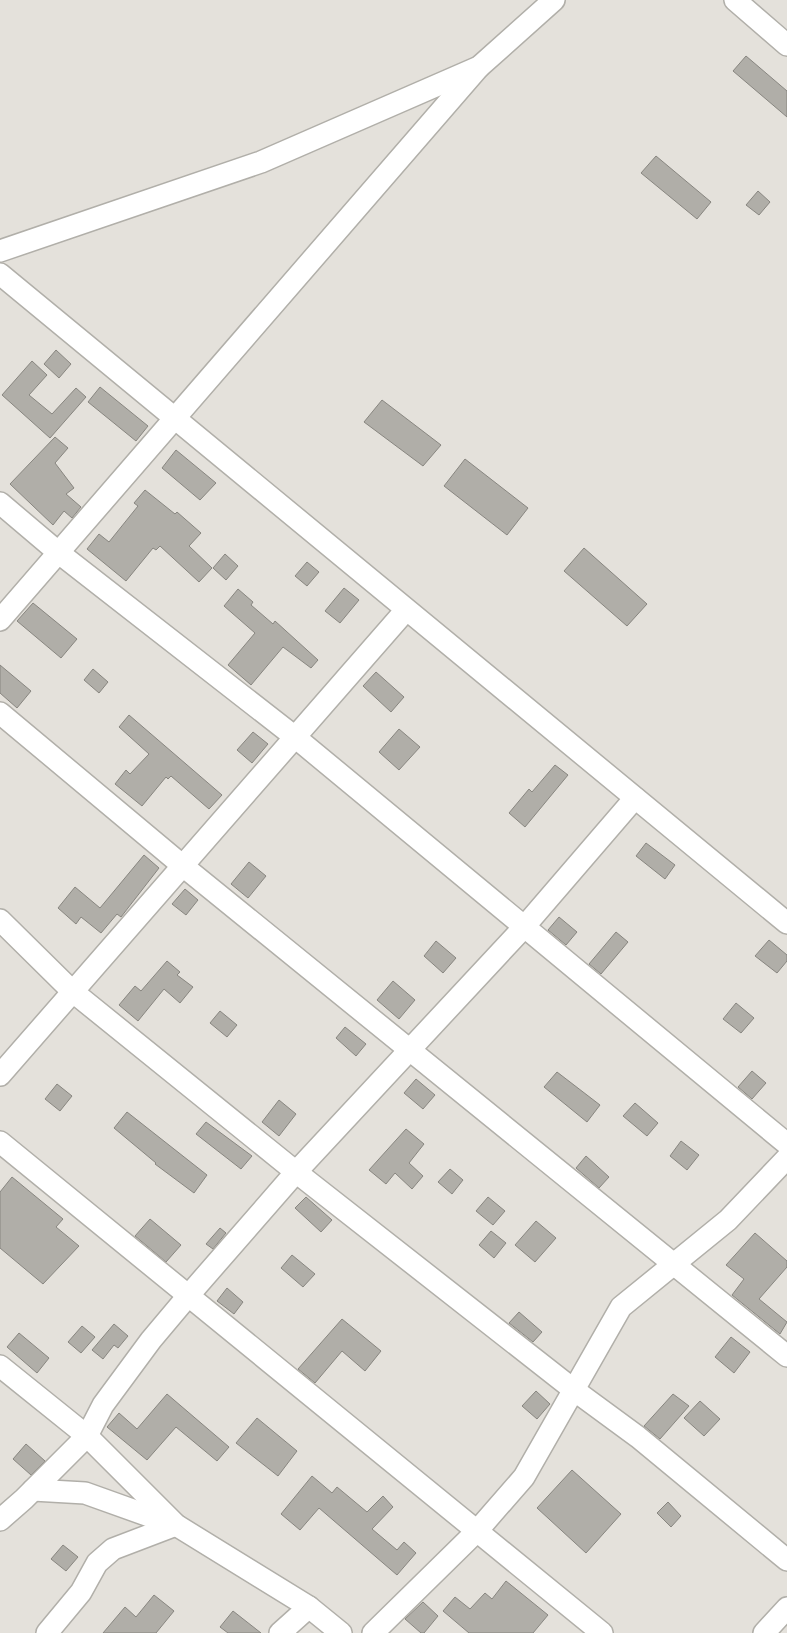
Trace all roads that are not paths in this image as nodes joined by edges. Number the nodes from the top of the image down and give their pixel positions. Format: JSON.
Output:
{"nodes":[{"id":1,"x":554,"y":0,"type":"edge"},
{"id":2,"x":735,"y":0,"type":"edge"},
{"id":3,"x":787,"y":45,"type":"edge"},
{"id":4,"x":479,"y":66,"type":"junction"},
{"id":5,"x":0,"y":251,"type":"edge"},
{"id":6,"x":0,"y":274,"type":"edge"},
{"id":7,"x":176,"y":417,"type":"junction"},
{"id":8,"x":0,"y":502,"type":"edge"},
{"id":9,"x":59,"y":552,"type":"junction"},
{"id":10,"x":406,"y":610,"type":"junction"},
{"id":11,"x":0,"y":620,"type":"edge"},
{"id":12,"x":0,"y":713,"type":"edge"},
{"id":13,"x":295,"y":737,"type":"junction"},
{"id":14,"x":635,"y":798,"type":"junction"},
{"id":15,"x":182,"y":866,"type":"junction"},
{"id":16,"x":0,"y":920,"type":"edge"},
{"id":17,"x":787,"y":923,"type":"edge"},
{"id":18,"x":524,"y":927,"type":"junction"},
{"id":19,"x":72,"y":990,"type":"junction"},
{"id":20,"x":410,"y":1051,"type":"junction"},
{"id":21,"x":0,"y":1075,"type":"edge"},
{"id":22,"x":0,"y":1142,"type":"edge"},
{"id":23,"x":787,"y":1144,"type":"edge"},
{"id":24,"x":787,"y":1158,"type":"edge"},
{"id":25,"x":296,"y":1172,"type":"junction"},
{"id":26,"x":674,"y":1265,"type":"junction"},
{"id":27,"x":188,"y":1296,"type":"junction"},
{"id":28,"x":787,"y":1356,"type":"edge"},
{"id":29,"x":0,"y":1366,"type":"edge"},
{"id":30,"x":574,"y":1390,"type":"junction"},
{"id":31,"x":87,"y":1436,"type":"junction"},
{"id":32,"x":34,"y":1490,"type":"junction"},
{"id":33,"x":0,"y":1520,"type":"edge"},
{"id":34,"x":176,"y":1526,"type":"junction"},
{"id":35,"x":477,"y":1531,"type":"junction"},
{"id":36,"x":787,"y":1560,"type":"edge"},
{"id":37,"x":309,"y":1607,"type":"junction"},
{"id":38,"x":787,"y":1608,"type":"edge"},
{"id":39,"x":48,"y":1633,"type":"edge"},
{"id":40,"x":280,"y":1633,"type":"edge"},
{"id":41,"x":341,"y":1633,"type":"edge"},
{"id":42,"x":373,"y":1633,"type":"edge"},
{"id":43,"x":602,"y":1633,"type":"edge"},
{"id":44,"x":764,"y":1633,"type":"edge"}],
"edges":[{"from":1,"to":4,"type":"street"},
{"from":2,"to":3,"type":"street"},
{"from":4,"to":5,"type":"street"},
{"from":4,"to":7,"type":"street"},
{"from":6,"to":7,"type":"street"},
{"from":7,"to":9,"type":"street"},
{"from":7,"to":10,"type":"street"},
{"from":8,"to":9,"type":"street"},
{"from":9,"to":11,"type":"street"},
{"from":9,"to":13,"type":"street"},
{"from":10,"to":13,"type":"street"},
{"from":10,"to":14,"type":"street"},
{"from":12,"to":15,"type":"street"},
{"from":13,"to":15,"type":"street"},
{"from":13,"to":18,"type":"street"},
{"from":14,"to":17,"type":"street"},
{"from":14,"to":18,"type":"street"},
{"from":15,"to":19,"type":"street"},
{"from":15,"to":20,"type":"street"},
{"from":16,"to":19,"type":"street"},
{"from":18,"to":20,"type":"street"},
{"from":18,"to":23,"type":"street"},
{"from":19,"to":21,"type":"street"},
{"from":19,"to":25,"type":"street"},
{"from":20,"to":25,"type":"street"},
{"from":20,"to":26,"type":"street"},
{"from":22,"to":27,"type":"street"},
{"from":24,"to":26,"type":"street"},
{"from":25,"to":27,"type":"street"},
{"from":25,"to":30,"type":"street"},
{"from":26,"to":28,"type":"street"},
{"from":26,"to":30,"type":"street"},
{"from":27,"to":31,"type":"street"},
{"from":27,"to":35,"type":"street"},
{"from":29,"to":31,"type":"street"},
{"from":30,"to":35,"type":"street"},
{"from":30,"to":36,"type":"street"},
{"from":31,"to":32,"type":"street"},
{"from":31,"to":34,"type":"street"},
{"from":32,"to":33,"type":"street"},
{"from":32,"to":34,"type":"street"},
{"from":34,"to":37,"type":"street"},
{"from":34,"to":39,"type":"street"},
{"from":35,"to":42,"type":"street"},
{"from":35,"to":43,"type":"street"},
{"from":37,"to":40,"type":"street"},
{"from":37,"to":41,"type":"street"},
{"from":38,"to":44,"type":"street"}]}
